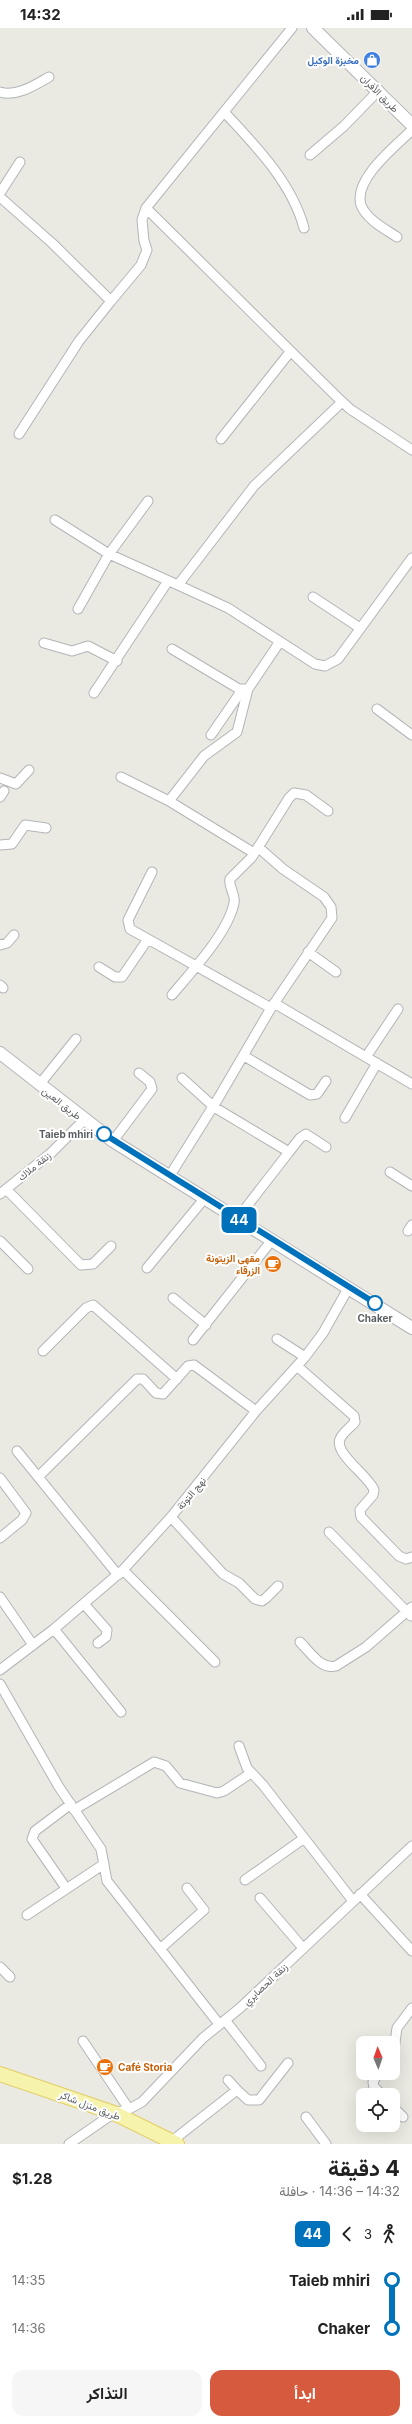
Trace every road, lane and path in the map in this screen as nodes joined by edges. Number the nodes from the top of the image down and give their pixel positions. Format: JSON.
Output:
{"nodes":[{"id":1,"x":292,"y":28,"type":"edge"},
{"id":2,"x":313,"y":28,"type":"edge"},
{"id":3,"x":49,"y":77,"type":"dead end"},
{"id":4,"x":379,"y":90,"type":"junction"},
{"id":5,"x":0,"y":92,"type":"edge"},
{"id":6,"x":225,"y":113,"type":"junction"},
{"id":7,"x":412,"y":125,"type":"edge"},
{"id":8,"x":412,"y":130,"type":"edge"},
{"id":9,"x":310,"y":155,"type":"dead end"},
{"id":10,"x":20,"y":162,"type":"dead end"},
{"id":11,"x":0,"y":193,"type":"edge"},
{"id":12,"x":0,"y":197,"type":"edge"},
{"id":13,"x":146,"y":208,"type":"junction"},
{"id":14,"x":304,"y":228,"type":"dead end"},
{"id":15,"x":397,"y":237,"type":"dead end"},
{"id":16,"x":111,"y":301,"type":"junction"},
{"id":17,"x":290,"y":352,"type":"junction"},
{"id":18,"x":342,"y":402,"type":"junction"},
{"id":19,"x":19,"y":434,"type":"dead end"},
{"id":20,"x":221,"y":439,"type":"dead end"},
{"id":21,"x":412,"y":450,"type":"edge"},
{"id":22,"x":148,"y":501,"type":"dead end"},
{"id":23,"x":55,"y":520,"type":"dead end"},
{"id":24,"x":109,"y":554,"type":"junction"},
{"id":25,"x":412,"y":558,"type":"edge"},
{"id":26,"x":168,"y":581,"type":"junction"},
{"id":27,"x":178,"y":584,"type":"junction"},
{"id":28,"x":313,"y":597,"type":"dead end"},
{"id":29,"x":78,"y":609,"type":"dead end"},
{"id":30,"x":360,"y":628,"type":"junction"},
{"id":31,"x":279,"y":642,"type":"junction"},
{"id":32,"x":44,"y":643,"type":"dead end"},
{"id":33,"x":172,"y":649,"type":"dead end"},
{"id":34,"x":117,"y":661,"type":"junction"},
{"id":35,"x":245,"y":690,"type":"junction"},
{"id":36,"x":94,"y":693,"type":"dead end"},
{"id":37,"x":377,"y":709,"type":"dead end"},
{"id":38,"x":211,"y":735,"type":"dead end"},
{"id":39,"x":412,"y":735,"type":"edge"},
{"id":40,"x":29,"y":770,"type":"dead end"},
{"id":41,"x":121,"y":777,"type":"dead end"},
{"id":42,"x":0,"y":778,"type":"edge"},
{"id":43,"x":169,"y":801,"type":"junction"},
{"id":44,"x":328,"y":811,"type":"dead end"},
{"id":45,"x":46,"y":828,"type":"dead end"},
{"id":46,"x":0,"y":845,"type":"edge"},
{"id":47,"x":256,"y":850,"type":"junction"},
{"id":48,"x":152,"y":872,"type":"dead end"},
{"id":49,"x":14,"y":935,"type":"dead end"},
{"id":50,"x":148,"y":940,"type":"junction"},
{"id":51,"x":0,"y":945,"type":"edge"},
{"id":52,"x":308,"y":952,"type":"junction"},
{"id":53,"x":196,"y":965,"type":"junction"},
{"id":54,"x":98,"y":967,"type":"dead end"},
{"id":55,"x":336,"y":972,"type":"dead end"},
{"id":56,"x":172,"y":995,"type":"dead end"},
{"id":57,"x":272,"y":1006,"type":"junction"},
{"id":58,"x":398,"y":1009,"type":"dead end"},
{"id":59,"x":76,"y":1039,"type":"dead end"},
{"id":60,"x":0,"y":1053,"type":"edge"},
{"id":61,"x":244,"y":1056,"type":"junction"},
{"id":62,"x":366,"y":1057,"type":"junction"},
{"id":63,"x":377,"y":1063,"type":"junction"},
{"id":64,"x":139,"y":1073,"type":"dead end"},
{"id":65,"x":182,"y":1078,"type":"dead end"},
{"id":66,"x":326,"y":1082,"type":"dead end"},
{"id":67,"x":412,"y":1084,"type":"edge"},
{"id":68,"x":39,"y":1085,"type":"junction"},
{"id":69,"x":214,"y":1107,"type":"junction"},
{"id":70,"x":345,"y":1118,"type":"dead end"},
{"id":71,"x":84,"y":1120,"type":"junction"},
{"id":72,"x":113,"y":1141,"type":"junction"},
{"id":73,"x":326,"y":1147,"type":"dead end"},
{"id":74,"x":289,"y":1152,"type":"junction"},
{"id":75,"x":390,"y":1172,"type":"dead end"},
{"id":76,"x":170,"y":1177,"type":"junction"},
{"id":77,"x":412,"y":1186,"type":"edge"},
{"id":78,"x":3,"y":1192,"type":"edge"},
{"id":79,"x":204,"y":1199,"type":"junction"},
{"id":80,"x":237,"y":1219,"type":"junction"},
{"id":81,"x":272,"y":1240,"type":"junction"},
{"id":82,"x":0,"y":1241,"type":"edge"},
{"id":83,"x":111,"y":1246,"type":"dead end"},
{"id":84,"x":147,"y":1268,"type":"dead end"},
{"id":85,"x":28,"y":1269,"type":"dead end"},
{"id":86,"x":349,"y":1287,"type":"junction"},
{"id":87,"x":173,"y":1298,"type":"dead end"},
{"id":88,"x":206,"y":1325,"type":"junction"},
{"id":89,"x":412,"y":1328,"type":"edge"},
{"id":90,"x":277,"y":1339,"type":"dead end"},
{"id":91,"x":193,"y":1340,"type":"dead end"},
{"id":92,"x":43,"y":1351,"type":"dead end"},
{"id":93,"x":305,"y":1357,"type":"junction"},
{"id":94,"x":298,"y":1366,"type":"junction"},
{"id":95,"x":177,"y":1379,"type":"junction"},
{"id":96,"x":256,"y":1411,"type":"junction"},
{"id":97,"x":17,"y":1451,"type":"dead end"},
{"id":98,"x":38,"y":1476,"type":"junction"},
{"id":99,"x":0,"y":1478,"type":"edge"},
{"id":100,"x":171,"y":1516,"type":"junction"},
{"id":101,"x":329,"y":1532,"type":"dead end"},
{"id":102,"x":0,"y":1538,"type":"edge"},
{"id":103,"x":412,"y":1557,"type":"edge"},
{"id":104,"x":121,"y":1572,"type":"junction"},
{"id":105,"x":278,"y":1586,"type":"dead end"},
{"id":106,"x":0,"y":1597,"type":"edge"},
{"id":107,"x":84,"y":1604,"type":"junction"},
{"id":108,"x":410,"y":1612,"type":"edge"},
{"id":109,"x":54,"y":1629,"type":"junction"},
{"id":110,"x":300,"y":1642,"type":"dead end"},
{"id":111,"x":98,"y":1643,"type":"dead end"},
{"id":112,"x":34,"y":1645,"type":"junction"},
{"id":113,"x":215,"y":1662,"type":"dead end"},
{"id":114,"x":0,"y":1670,"type":"edge"},
{"id":115,"x":0,"y":1684,"type":"edge"},
{"id":116,"x":121,"y":1712,"type":"dead end"},
{"id":117,"x":239,"y":1746,"type":"dead end"},
{"id":118,"x":251,"y":1773,"type":"junction"},
{"id":119,"x":72,"y":1807,"type":"junction"},
{"id":120,"x":303,"y":1838,"type":"junction"},
{"id":121,"x":412,"y":1846,"type":"edge"},
{"id":122,"x":104,"y":1864,"type":"junction"},
{"id":123,"x":245,"y":1880,"type":"dead end"},
{"id":124,"x":66,"y":1888,"type":"junction"},
{"id":125,"x":187,"y":1888,"type":"dead end"},
{"id":126,"x":360,"y":1894,"type":"junction"},
{"id":127,"x":260,"y":1898,"type":"dead end"},
{"id":128,"x":353,"y":1902,"type":"junction"},
{"id":129,"x":27,"y":1915,"type":"dead end"},
{"id":130,"x":303,"y":1948,"type":"junction"},
{"id":131,"x":160,"y":1949,"type":"junction"},
{"id":132,"x":412,"y":1951,"type":"edge"},
{"id":133,"x":0,"y":1967,"type":"edge"},
{"id":134,"x":10,"y":1977,"type":"dead end"},
{"id":135,"x":412,"y":2008,"type":"edge"},
{"id":136,"x":222,"y":2022,"type":"junction"},
{"id":137,"x":396,"y":2036,"type":"edge"},
{"id":138,"x":83,"y":2041,"type":"dead end"},
{"id":139,"x":288,"y":2063,"type":"dead end"},
{"id":140,"x":261,"y":2066,"type":"dead end"},
{"id":141,"x":0,"y":2074,"type":"edge"},
{"id":142,"x":228,"y":2080,"type":"dead end"},
{"id":143,"x":237,"y":2090,"type":"junction"},
{"id":144,"x":129,"y":2109,"type":"junction"},
{"id":145,"x":114,"y":2114,"type":"junction"},
{"id":146,"x":400,"y":2114,"type":"edge"},
{"id":147,"x":306,"y":2117,"type":"dead end"},
{"id":148,"x":403,"y":2117,"type":"dead end"},
{"id":149,"x":175,"y":2142,"type":"edge"},
{"id":150,"x":69,"y":2144,"type":"edge"},
{"id":151,"x":326,"y":2144,"type":"edge"}],
"edges":[{"from":1,"to":6,"type":"street"},
{"from":2,"to":4,"type":"main road","name":"طريق الأفران"},
{"from":3,"to":5,"type":"street"},
{"from":4,"to":7,"type":"main road","name":"طريق الأفران"},
{"from":4,"to":9,"type":"street"},
{"from":6,"to":13,"type":"street"},
{"from":6,"to":14,"type":"street"},
{"from":8,"to":15,"type":"street"},
{"from":10,"to":11,"type":"street"},
{"from":12,"to":16,"type":"street"},
{"from":13,"to":16,"type":"street"},
{"from":13,"to":17,"type":"street"},
{"from":16,"to":19,"type":"street"},
{"from":17,"to":18,"type":"street"},
{"from":17,"to":20,"type":"street"},
{"from":18,"to":21,"type":"street"},
{"from":18,"to":27,"type":"street"},
{"from":22,"to":24,"type":"street"},
{"from":23,"to":24,"type":"street"},
{"from":24,"to":26,"type":"street"},
{"from":24,"to":29,"type":"street"},
{"from":25,"to":30,"type":"street"},
{"from":26,"to":27,"type":"street"},
{"from":26,"to":34,"type":"street"},
{"from":27,"to":31,"type":"street"},
{"from":28,"to":30,"type":"street"},
{"from":30,"to":31,"type":"street"},
{"from":31,"to":35,"type":"street"},
{"from":32,"to":34,"type":"street"},
{"from":33,"to":35,"type":"street"},
{"from":34,"to":36,"type":"street"},
{"from":35,"to":38,"type":"street"},
{"from":35,"to":43,"type":"street"},
{"from":37,"to":39,"type":"street"},
{"from":40,"to":42,"type":"street"},
{"from":41,"to":43,"type":"street"},
{"from":43,"to":47,"type":"street"},
{"from":44,"to":47,"type":"street"},
{"from":45,"to":46,"type":"street"},
{"from":47,"to":52,"type":"street"},
{"from":47,"to":53,"type":"street"},
{"from":48,"to":50,"type":"street"},
{"from":49,"to":51,"type":"street"},
{"from":50,"to":53,"type":"street"},
{"from":50,"to":54,"type":"street"},
{"from":52,"to":55,"type":"street"},
{"from":52,"to":57,"type":"street"},
{"from":53,"to":56,"type":"street"},
{"from":53,"to":57,"type":"street"},
{"from":57,"to":61,"type":"street"},
{"from":57,"to":62,"type":"street"},
{"from":58,"to":62,"type":"street"},
{"from":59,"to":68,"type":"street"},
{"from":60,"to":68,"type":"main road","name":"طريق العين"},
{"from":61,"to":66,"type":"street"},
{"from":61,"to":69,"type":"street"},
{"from":62,"to":63,"type":"street"},
{"from":63,"to":67,"type":"street"},
{"from":63,"to":70,"type":"street"},
{"from":64,"to":72,"type":"street"},
{"from":65,"to":69,"type":"street"},
{"from":68,"to":71,"type":"main road","name":"طريق العين"},
{"from":69,"to":74,"type":"street"},
{"from":69,"to":76,"type":"street"},
{"from":71,"to":72,"type":"main road","name":"طريق العين"},
{"from":71,"to":78,"type":"street","name":"زنقة ملاك"},
{"from":72,"to":76,"type":"main road","name":"طريق العين"},
{"from":73,"to":74,"type":"street"},
{"from":74,"to":80,"type":"street"},
{"from":75,"to":77,"type":"street"},
{"from":76,"to":79,"type":"main road","name":"طريق العين"},
{"from":78,"to":83,"type":"street"},
{"from":79,"to":80,"type":"main road","name":"طريق العين"},
{"from":79,"to":84,"type":"street"},
{"from":80,"to":81,"type":"main road","name":"طريق العين"},
{"from":81,"to":86,"type":"main road","name":"طريق العين"},
{"from":81,"to":88,"type":"street"},
{"from":82,"to":85,"type":"street"},
{"from":86,"to":89,"type":"main road","name":"طريق العين"},
{"from":86,"to":93,"type":"street","name":"نهج التوتة"},
{"from":87,"to":88,"type":"street"},
{"from":88,"to":91,"type":"street"},
{"from":90,"to":93,"type":"street"},
{"from":92,"to":95,"type":"street"},
{"from":93,"to":94,"type":"street","name":"نهج التوتة"},
{"from":94,"to":96,"type":"street","name":"نهج التوتة"},
{"from":94,"to":103,"type":"street"},
{"from":95,"to":96,"type":"street"},
{"from":95,"to":98,"type":"street"},
{"from":96,"to":100,"type":"street","name":"نهج التوتة"},
{"from":97,"to":98,"type":"street"},
{"from":98,"to":104,"type":"street"},
{"from":99,"to":102,"type":"street"},
{"from":100,"to":104,"type":"street","name":"نهج التوتة"},
{"from":100,"to":105,"type":"street"},
{"from":101,"to":108,"type":"street"},
{"from":104,"to":107,"type":"street","name":"نهج التوتة"},
{"from":104,"to":113,"type":"street"},
{"from":106,"to":112,"type":"street"},
{"from":107,"to":109,"type":"street","name":"نهج التوتة"},
{"from":107,"to":111,"type":"street"},
{"from":108,"to":110,"type":"street"},
{"from":109,"to":112,"type":"street","name":"نهج التوتة"},
{"from":109,"to":116,"type":"street"},
{"from":112,"to":114,"type":"street","name":"نهج التوتة"},
{"from":115,"to":119,"type":"street"},
{"from":117,"to":118,"type":"street"},
{"from":118,"to":119,"type":"street"},
{"from":118,"to":120,"type":"street"},
{"from":119,"to":122,"type":"street"},
{"from":119,"to":124,"type":"street"},
{"from":120,"to":123,"type":"street"},
{"from":120,"to":128,"type":"street"},
{"from":121,"to":126,"type":"street","name":"زنقة الحصايري"},
{"from":122,"to":124,"type":"street"},
{"from":122,"to":131,"type":"street"},
{"from":124,"to":129,"type":"street"},
{"from":125,"to":131,"type":"street"},
{"from":126,"to":128,"type":"street","name":"زنقة الحصايري"},
{"from":126,"to":132,"type":"street"},
{"from":127,"to":130,"type":"street"},
{"from":128,"to":130,"type":"street","name":"زنقة الحصايري"},
{"from":130,"to":136,"type":"street","name":"زنقة الحصايري"},
{"from":131,"to":136,"type":"street"},
{"from":133,"to":134,"type":"street"},
{"from":135,"to":137,"type":"street"},
{"from":136,"to":140,"type":"street"},
{"from":136,"to":144,"type":"street","name":"زنقة الحصايري"},
{"from":138,"to":144,"type":"street"},
{"from":139,"to":143,"type":"street"},
{"from":141,"to":145,"type":"main road","name":"طريق منزل شاكر"},
{"from":142,"to":143,"type":"street"},
{"from":143,"to":149,"type":"street"},
{"from":144,"to":145,"type":"street","name":"زنقة الحصايري"},
{"from":145,"to":149,"type":"main road","name":"طريق منزل شاكر"},
{"from":145,"to":150,"type":"street","name":"زنقة الحصايري"},
{"from":146,"to":148,"type":"street"},
{"from":147,"to":151,"type":"street"}]}
